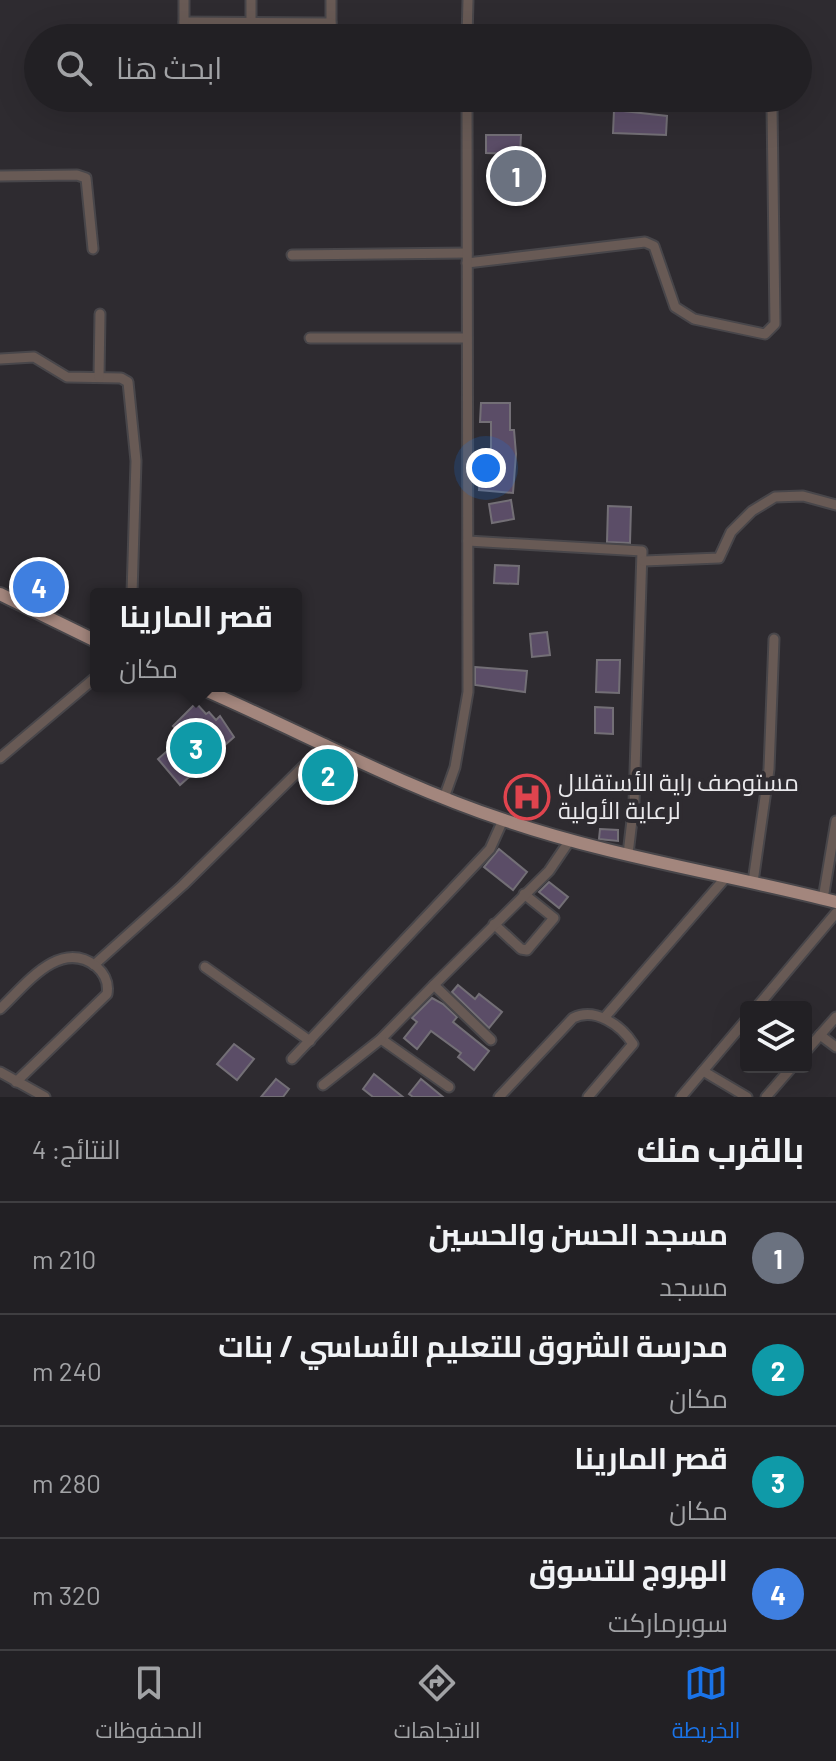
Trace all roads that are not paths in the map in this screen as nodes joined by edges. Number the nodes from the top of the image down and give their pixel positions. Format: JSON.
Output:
{"nodes":[{"id":1,"x":184,"y":0,"type":"edge"},
{"id":2,"x":251,"y":0,"type":"edge"},
{"id":3,"x":331,"y":0,"type":"edge"},
{"id":4,"x":468,"y":0,"type":"edge"},
{"id":5,"x":184,"y":22,"type":"joint"},
{"id":6,"x":251,"y":22,"type":"junction"},
{"id":7,"x":331,"y":23,"type":"joint"},
{"id":8,"x":467,"y":24,"type":"edge"},
{"id":9,"x":467,"y":112,"type":"edge"},
{"id":10,"x":772,"y":112,"type":"edge"},
{"id":11,"x":0,"y":176,"type":"edge"},
{"id":12,"x":93,"y":249,"type":"dead end"},
{"id":13,"x":292,"y":255,"type":"dead end"},
{"id":14,"x":467,"y":258,"type":"junction"},
{"id":15,"x":100,"y":314,"type":"dead end"},
{"id":16,"x":310,"y":338,"type":"dead end"},
{"id":17,"x":467,"y":338,"type":"junction"},
{"id":18,"x":0,"y":359,"type":"edge"},
{"id":19,"x":99,"y":377,"type":"junction"},
{"id":20,"x":836,"y":505,"type":"edge"},
{"id":21,"x":468,"y":541,"type":"junction"},
{"id":22,"x":644,"y":561,"type":"junction"},
{"id":23,"x":132,"y":588,"type":"edge"},
{"id":24,"x":0,"y":594,"type":"edge"},
{"id":25,"x":90,"y":638,"type":"edge"},
{"id":26,"x":774,"y":639,"type":"dead end"},
{"id":27,"x":90,"y":682,"type":"edge"},
{"id":28,"x":209,"y":692,"type":"edge"},
{"id":29,"x":326,"y":744,"type":"junction"},
{"id":30,"x":0,"y":758,"type":"edge"},
{"id":31,"x":444,"y":798,"type":"junction"},
{"id":32,"x":503,"y":820,"type":"junction"},
{"id":33,"x":836,"y":821,"type":"edge"},
{"id":34,"x":570,"y":840,"type":"junction"},
{"id":35,"x":628,"y":854,"type":"junction"},
{"id":36,"x":727,"y":876,"type":"junction"},
{"id":37,"x":753,"y":882,"type":"junction"},
{"id":38,"x":524,"y":894,"type":"junction"},
{"id":39,"x":830,"y":900,"type":"edge"},
{"id":40,"x":836,"y":913,"type":"edge"},
{"id":41,"x":494,"y":924,"type":"junction"},
{"id":42,"x":94,"y":965,"type":"junction"},
{"id":43,"x":205,"y":967,"type":"dead end"},
{"id":44,"x":434,"y":985,"type":"junction"},
{"id":45,"x":762,"y":1001,"type":"edge"},
{"id":46,"x":0,"y":1009,"type":"edge"},
{"id":47,"x":605,"y":1017,"type":"junction"},
{"id":48,"x":836,"y":1017,"type":"edge"},
{"id":49,"x":740,"y":1027,"type":"edge"},
{"id":50,"x":820,"y":1035,"type":"junction"},
{"id":51,"x":381,"y":1039,"type":"junction"},
{"id":52,"x":491,"y":1040,"type":"dead end"},
{"id":53,"x":310,"y":1041,"type":"junction"},
{"id":54,"x":812,"y":1044,"type":"edge"},
{"id":55,"x":836,"y":1047,"type":"edge"},
{"id":56,"x":292,"y":1059,"type":"dead end"},
{"id":57,"x":703,"y":1071,"type":"junction"},
{"id":58,"x":0,"y":1072,"type":"edge"},
{"id":59,"x":787,"y":1073,"type":"edge"},
{"id":60,"x":16,"y":1082,"type":"junction"},
{"id":61,"x":323,"y":1085,"type":"dead end"},
{"id":62,"x":449,"y":1087,"type":"dead end"},
{"id":63,"x":45,"y":1097,"type":"edge"},
{"id":64,"x":499,"y":1097,"type":"edge"},
{"id":65,"x":588,"y":1097,"type":"edge"},
{"id":66,"x":681,"y":1097,"type":"edge"},
{"id":67,"x":747,"y":1097,"type":"edge"},
{"id":68,"x":766,"y":1097,"type":"edge"}],
"edges":[{"from":1,"to":5,"type":"street"},
{"from":2,"to":6,"type":"street"},
{"from":3,"to":7,"type":"street"},
{"from":4,"to":8,"type":"street"},
{"from":5,"to":6,"type":"street"},
{"from":6,"to":7,"type":"street"},
{"from":9,"to":14,"type":"street"},
{"from":10,"to":14,"type":"street"},
{"from":11,"to":12,"type":"street"},
{"from":13,"to":14,"type":"street"},
{"from":14,"to":17,"type":"street"},
{"from":15,"to":19,"type":"street"},
{"from":16,"to":17,"type":"street"},
{"from":17,"to":21,"type":"street"},
{"from":18,"to":19,"type":"street"},
{"from":19,"to":23,"type":"street"},
{"from":20,"to":22,"type":"street"},
{"from":21,"to":22,"type":"street"},
{"from":21,"to":31,"type":"street"},
{"from":22,"to":35,"type":"street"},
{"from":24,"to":25,"type":"main road"},
{"from":26,"to":37,"type":"street"},
{"from":27,"to":30,"type":"street"},
{"from":28,"to":29,"type":"main road"},
{"from":29,"to":31,"type":"main road"},
{"from":29,"to":42,"type":"street"},
{"from":31,"to":32,"type":"main road"},
{"from":32,"to":34,"type":"main road"},
{"from":32,"to":53,"type":"street"},
{"from":33,"to":39,"type":"street"},
{"from":34,"to":35,"type":"main road"},
{"from":34,"to":38,"type":"street"},
{"from":35,"to":36,"type":"main road"},
{"from":36,"to":37,"type":"main road"},
{"from":36,"to":47,"type":"street"},
{"from":37,"to":39,"type":"main road"},
{"from":38,"to":41,"type":"street"},
{"from":38,"to":41,"type":"street"},
{"from":40,"to":45,"type":"street"},
{"from":41,"to":44,"type":"street"},
{"from":42,"to":46,"type":"street"},
{"from":42,"to":60,"type":"street"},
{"from":43,"to":53,"type":"street"},
{"from":44,"to":51,"type":"street"},
{"from":44,"to":52,"type":"street"},
{"from":47,"to":64,"type":"street"},
{"from":47,"to":65,"type":"street"},
{"from":48,"to":50,"type":"street"},
{"from":49,"to":57,"type":"street"},
{"from":50,"to":54,"type":"street"},
{"from":50,"to":55,"type":"street"},
{"from":51,"to":61,"type":"street"},
{"from":51,"to":62,"type":"street"},
{"from":53,"to":56,"type":"street"},
{"from":57,"to":66,"type":"street"},
{"from":57,"to":67,"type":"street"},
{"from":58,"to":60,"type":"street"},
{"from":59,"to":68,"type":"street"},
{"from":60,"to":63,"type":"street"}]}
